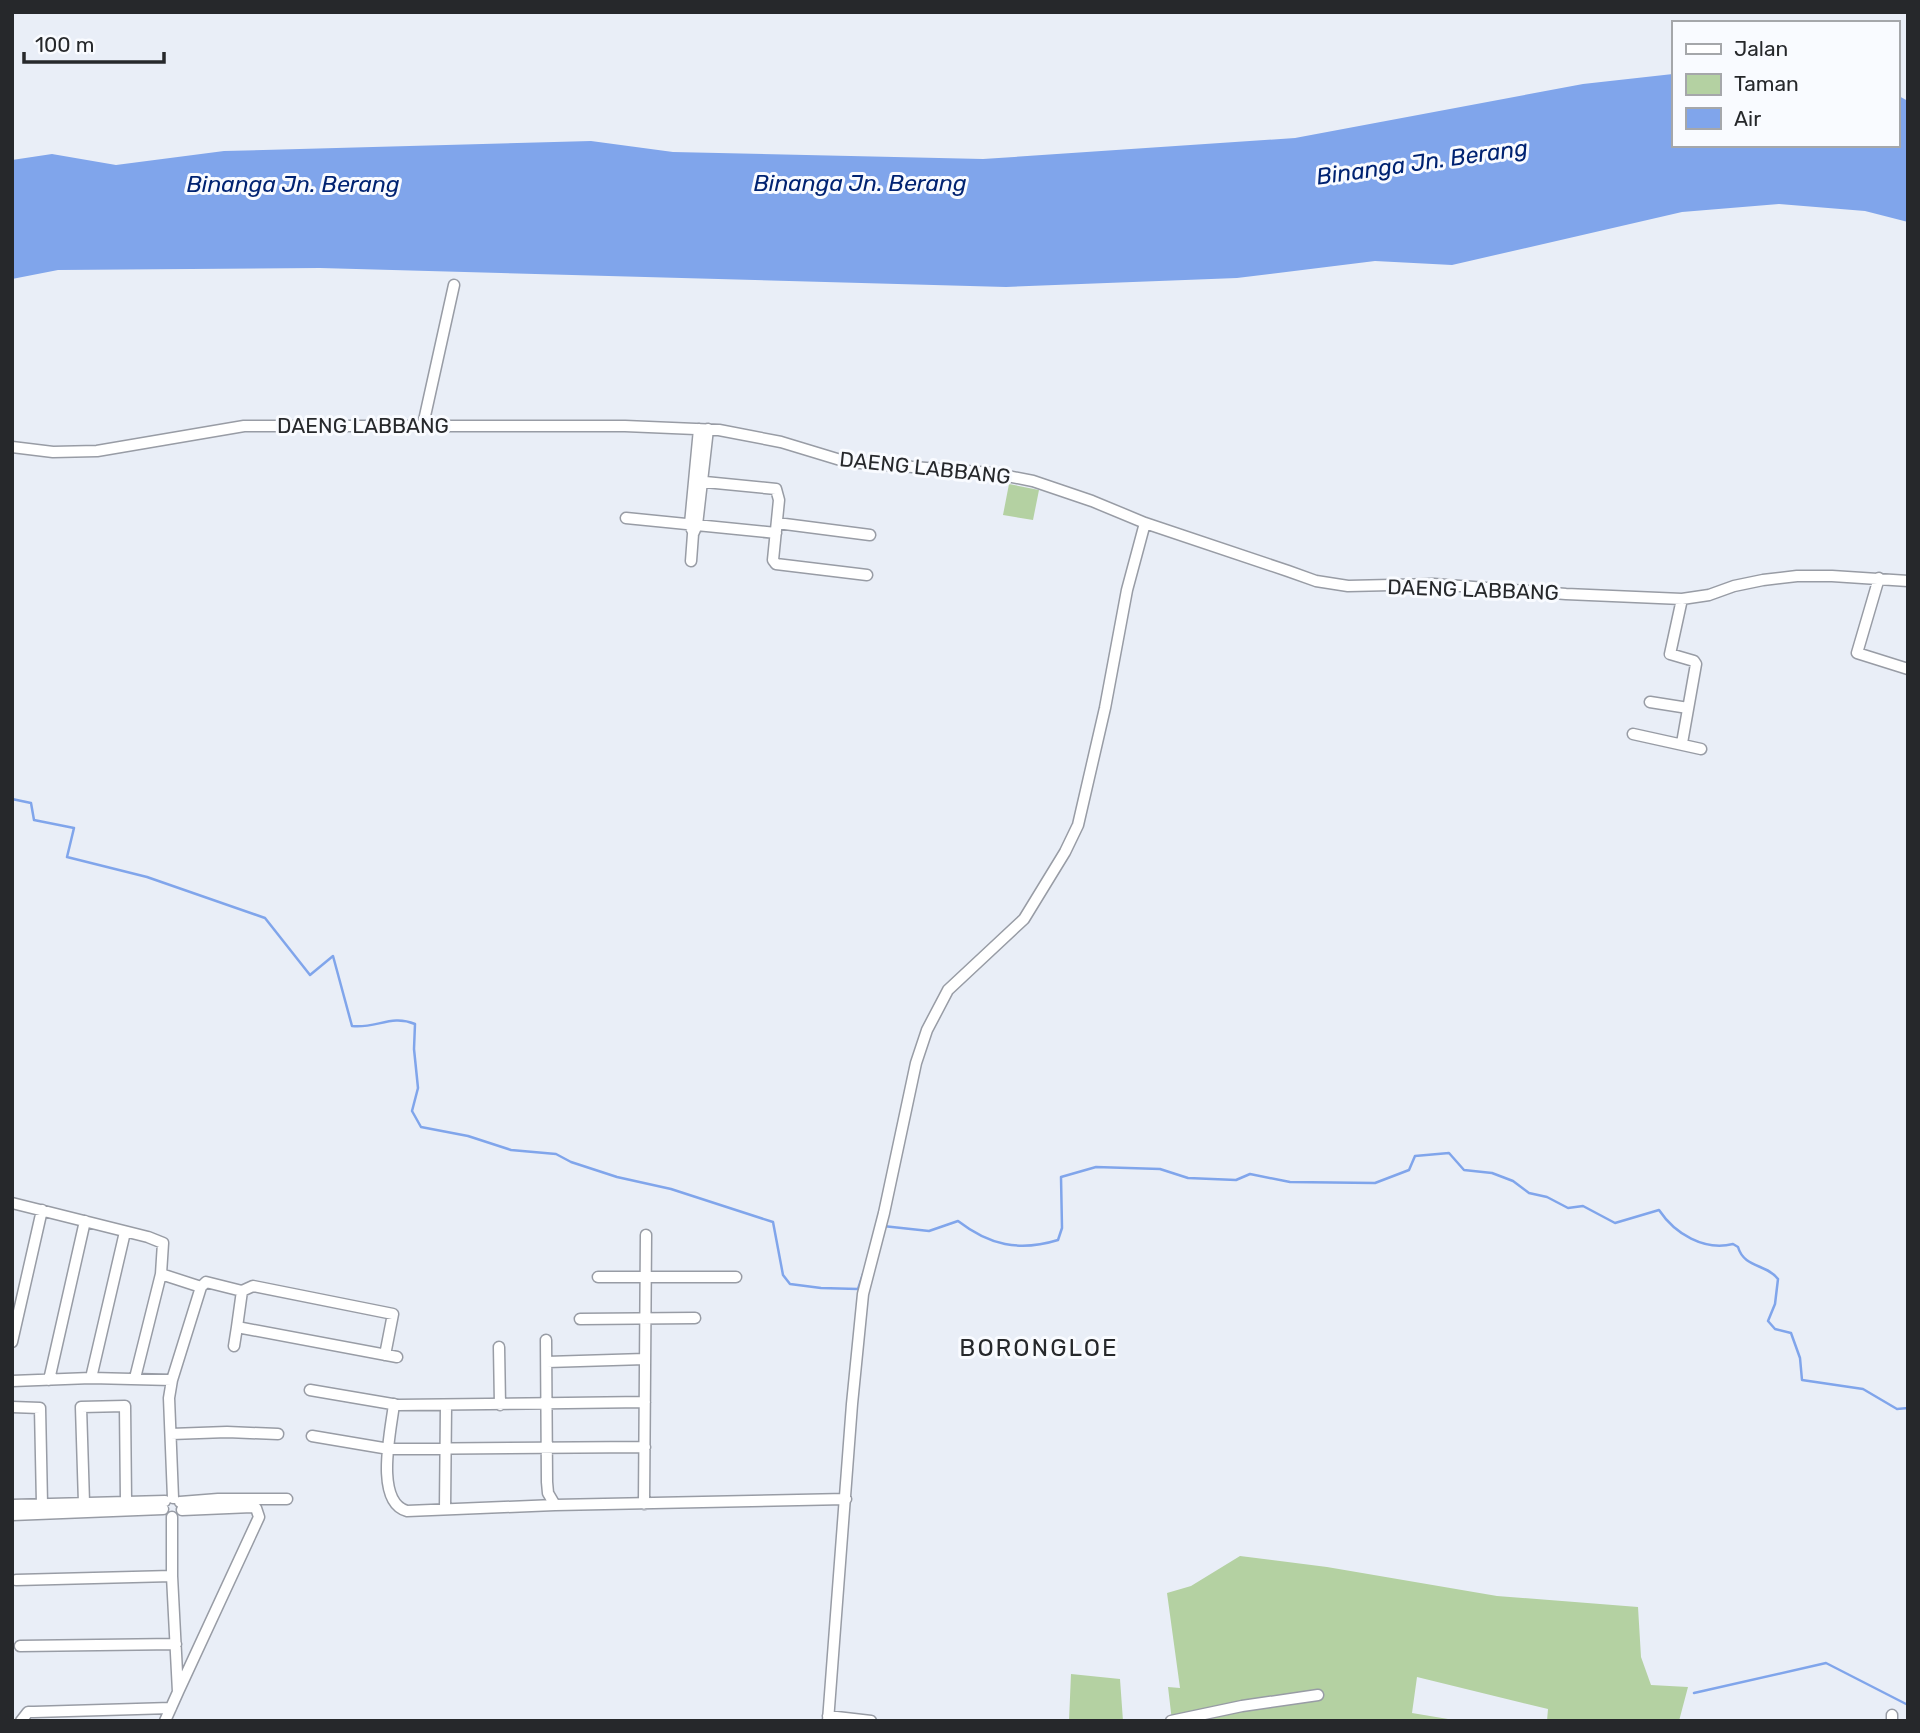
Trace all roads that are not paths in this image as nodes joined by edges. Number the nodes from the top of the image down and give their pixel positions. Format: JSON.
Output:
{"nodes":[{"id":1,"x":454,"y":285,"type":"dead end"},
{"id":2,"x":423,"y":425,"type":"junction"},
{"id":3,"x":704,"y":429,"type":"junction"},
{"id":4,"x":12,"y":447,"type":"edge"},
{"id":5,"x":699,"y":481,"type":"junction"},
{"id":6,"x":626,"y":518,"type":"dead end"},
{"id":7,"x":1145,"y":523,"type":"junction"},
{"id":8,"x":693,"y":528,"type":"junction"},
{"id":9,"x":776,"y":528,"type":"junction"},
{"id":10,"x":870,"y":535,"type":"dead end"},
{"id":11,"x":691,"y":561,"type":"dead end"},
{"id":12,"x":867,"y":575,"type":"dead end"},
{"id":13,"x":1879,"y":578,"type":"junction"},
{"id":14,"x":1908,"y":581,"type":"edge"},
{"id":15,"x":1682,"y":599,"type":"junction"},
{"id":16,"x":1908,"y":669,"type":"edge"},
{"id":17,"x":1650,"y":702,"type":"dead end"},
{"id":18,"x":1688,"y":708,"type":"junction"},
{"id":19,"x":1633,"y":734,"type":"dead end"},
{"id":20,"x":1682,"y":743,"type":"junction"},
{"id":21,"x":1701,"y":749,"type":"dead end"},
{"id":22,"x":12,"y":1203,"type":"edge"},
{"id":23,"x":42,"y":1210,"type":"junction"},
{"id":24,"x":85,"y":1221,"type":"junction"},
{"id":25,"x":125,"y":1232,"type":"junction"},
{"id":26,"x":646,"y":1234,"type":"dead end"},
{"id":27,"x":160,"y":1275,"type":"junction"},
{"id":28,"x":598,"y":1277,"type":"dead end"},
{"id":29,"x":646,"y":1277,"type":"junction"},
{"id":30,"x":736,"y":1277,"type":"dead end"},
{"id":31,"x":201,"y":1287,"type":"junction"},
{"id":32,"x":242,"y":1292,"type":"junction"},
{"id":33,"x":645,"y":1318,"type":"junction"},
{"id":34,"x":695,"y":1318,"type":"dead end"},
{"id":35,"x":580,"y":1319,"type":"dead end"},
{"id":36,"x":237,"y":1327,"type":"junction"},
{"id":37,"x":546,"y":1340,"type":"dead end"},
{"id":38,"x":12,"y":1342,"type":"edge"},
{"id":39,"x":233,"y":1346,"type":"dead end"},
{"id":40,"x":499,"y":1347,"type":"dead end"},
{"id":41,"x":385,"y":1355,"type":"junction"},
{"id":42,"x":397,"y":1357,"type":"dead end"},
{"id":43,"x":645,"y":1359,"type":"junction"},
{"id":44,"x":547,"y":1362,"type":"junction"},
{"id":45,"x":91,"y":1378,"type":"junction"},
{"id":46,"x":135,"y":1378,"type":"junction"},
{"id":47,"x":49,"y":1380,"type":"junction"},
{"id":48,"x":172,"y":1380,"type":"junction"},
{"id":49,"x":12,"y":1381,"type":"edge"},
{"id":50,"x":310,"y":1390,"type":"dead end"},
{"id":51,"x":645,"y":1402,"type":"junction"},
{"id":52,"x":394,"y":1404,"type":"junction"},
{"id":53,"x":547,"y":1404,"type":"junction"},
{"id":54,"x":500,"y":1405,"type":"junction"},
{"id":55,"x":446,"y":1406,"type":"junction"},
{"id":56,"x":12,"y":1407,"type":"edge"},
{"id":57,"x":171,"y":1434,"type":"junction"},
{"id":58,"x":278,"y":1434,"type":"dead end"},
{"id":59,"x":312,"y":1436,"type":"dead end"},
{"id":60,"x":546,"y":1447,"type":"junction"},
{"id":61,"x":645,"y":1447,"type":"junction"},
{"id":62,"x":389,"y":1449,"type":"junction"},
{"id":63,"x":445,"y":1449,"type":"junction"},
{"id":64,"x":287,"y":1499,"type":"dead end"},
{"id":65,"x":846,"y":1499,"type":"junction"},
{"id":66,"x":126,"y":1501,"type":"junction"},
{"id":67,"x":84,"y":1503,"type":"junction"},
{"id":68,"x":42,"y":1504,"type":"junction"},
{"id":69,"x":173,"y":1504,"type":"junction"},
{"id":70,"x":644,"y":1504,"type":"junction"},
{"id":71,"x":12,"y":1505,"type":"edge"},
{"id":72,"x":555,"y":1505,"type":"junction"},
{"id":73,"x":445,"y":1509,"type":"junction"},
{"id":74,"x":12,"y":1515,"type":"edge"},
{"id":75,"x":172,"y":1576,"type":"junction"},
{"id":76,"x":16,"y":1580,"type":"dead end"},
{"id":77,"x":176,"y":1644,"type":"junction"},
{"id":78,"x":20,"y":1646,"type":"dead end"},
{"id":79,"x":178,"y":1692,"type":"junction"},
{"id":80,"x":1318,"y":1695,"type":"dead end"},
{"id":81,"x":171,"y":1708,"type":"junction"},
{"id":82,"x":95,"y":1716,"type":"edge"},
{"id":83,"x":828,"y":1718,"type":"edge"},
{"id":84,"x":21,"y":1721,"type":"edge"},
{"id":85,"x":165,"y":1721,"type":"edge"},
{"id":86,"x":871,"y":1721,"type":"edge"},
{"id":87,"x":1171,"y":1721,"type":"edge"}],
"edges":[{"from":1,"to":2,"type":"street"},
{"from":2,"to":3,"type":"street","name":"DAENG LABBANG"},
{"from":2,"to":4,"type":"street","name":"DAENG LABBANG"},
{"from":3,"to":5,"type":"street"},
{"from":3,"to":7,"type":"street","name":"DAENG LABBANG"},
{"from":5,"to":8,"type":"street"},
{"from":5,"to":9,"type":"street"},
{"from":6,"to":8,"type":"street"},
{"from":7,"to":15,"type":"street","name":"DAENG LABBANG"},
{"from":7,"to":65,"type":"street"},
{"from":8,"to":9,"type":"street"},
{"from":8,"to":11,"type":"street"},
{"from":9,"to":10,"type":"street"},
{"from":9,"to":12,"type":"street"},
{"from":13,"to":14,"type":"street","name":"DAENG LABBANG"},
{"from":13,"to":15,"type":"street","name":"DAENG LABBANG"},
{"from":13,"to":16,"type":"street"},
{"from":15,"to":18,"type":"street"},
{"from":17,"to":18,"type":"street"},
{"from":18,"to":20,"type":"street"},
{"from":19,"to":20,"type":"street"},
{"from":20,"to":21,"type":"street"},
{"from":22,"to":23,"type":"street"},
{"from":23,"to":24,"type":"street"},
{"from":23,"to":38,"type":"street"},
{"from":24,"to":25,"type":"street"},
{"from":24,"to":47,"type":"street"},
{"from":25,"to":27,"type":"street"},
{"from":25,"to":45,"type":"street"},
{"from":26,"to":29,"type":"street"},
{"from":27,"to":31,"type":"street"},
{"from":27,"to":46,"type":"street"},
{"from":28,"to":29,"type":"street"},
{"from":29,"to":30,"type":"street"},
{"from":29,"to":33,"type":"street"},
{"from":31,"to":32,"type":"street"},
{"from":31,"to":48,"type":"street"},
{"from":32,"to":36,"type":"street"},
{"from":32,"to":41,"type":"street"},
{"from":33,"to":34,"type":"street"},
{"from":33,"to":35,"type":"street"},
{"from":33,"to":43,"type":"street"},
{"from":36,"to":39,"type":"street"},
{"from":36,"to":41,"type":"street"},
{"from":37,"to":44,"type":"street"},
{"from":40,"to":54,"type":"street"},
{"from":41,"to":42,"type":"street"},
{"from":43,"to":44,"type":"street"},
{"from":43,"to":51,"type":"street"},
{"from":44,"to":53,"type":"street"},
{"from":45,"to":46,"type":"street"},
{"from":45,"to":47,"type":"street"},
{"from":46,"to":48,"type":"street"},
{"from":47,"to":49,"type":"street"},
{"from":48,"to":57,"type":"street"},
{"from":50,"to":52,"type":"street"},
{"from":51,"to":53,"type":"street"},
{"from":51,"to":61,"type":"street"},
{"from":52,"to":55,"type":"street"},
{"from":52,"to":62,"type":"street"},
{"from":53,"to":54,"type":"street"},
{"from":53,"to":60,"type":"street"},
{"from":54,"to":55,"type":"street"},
{"from":55,"to":63,"type":"street"},
{"from":56,"to":68,"type":"street"},
{"from":57,"to":58,"type":"street"},
{"from":57,"to":69,"type":"street"},
{"from":59,"to":62,"type":"street"},
{"from":60,"to":61,"type":"street"},
{"from":60,"to":63,"type":"street"},
{"from":60,"to":72,"type":"street"},
{"from":61,"to":70,"type":"street"},
{"from":62,"to":63,"type":"street"},
{"from":62,"to":73,"type":"street"},
{"from":63,"to":73,"type":"street"},
{"from":64,"to":69,"type":"street"},
{"from":65,"to":70,"type":"street"},
{"from":65,"to":83,"type":"street"},
{"from":66,"to":67,"type":"street"},
{"from":66,"to":67,"type":"street"},
{"from":66,"to":69,"type":"street"},
{"from":67,"to":68,"type":"street"},
{"from":68,"to":71,"type":"street"},
{"from":69,"to":74,"type":"street"},
{"from":69,"to":75,"type":"street"},
{"from":69,"to":79,"type":"street"},
{"from":70,"to":72,"type":"street"},
{"from":72,"to":73,"type":"street"},
{"from":75,"to":76,"type":"street"},
{"from":75,"to":77,"type":"street"},
{"from":77,"to":78,"type":"street"},
{"from":77,"to":79,"type":"street"},
{"from":79,"to":81,"type":"street"},
{"from":80,"to":87,"type":"street"},
{"from":81,"to":82,"type":"street"},
{"from":81,"to":85,"type":"street"},
{"from":82,"to":84,"type":"street"},
{"from":83,"to":86,"type":"street"}]}
